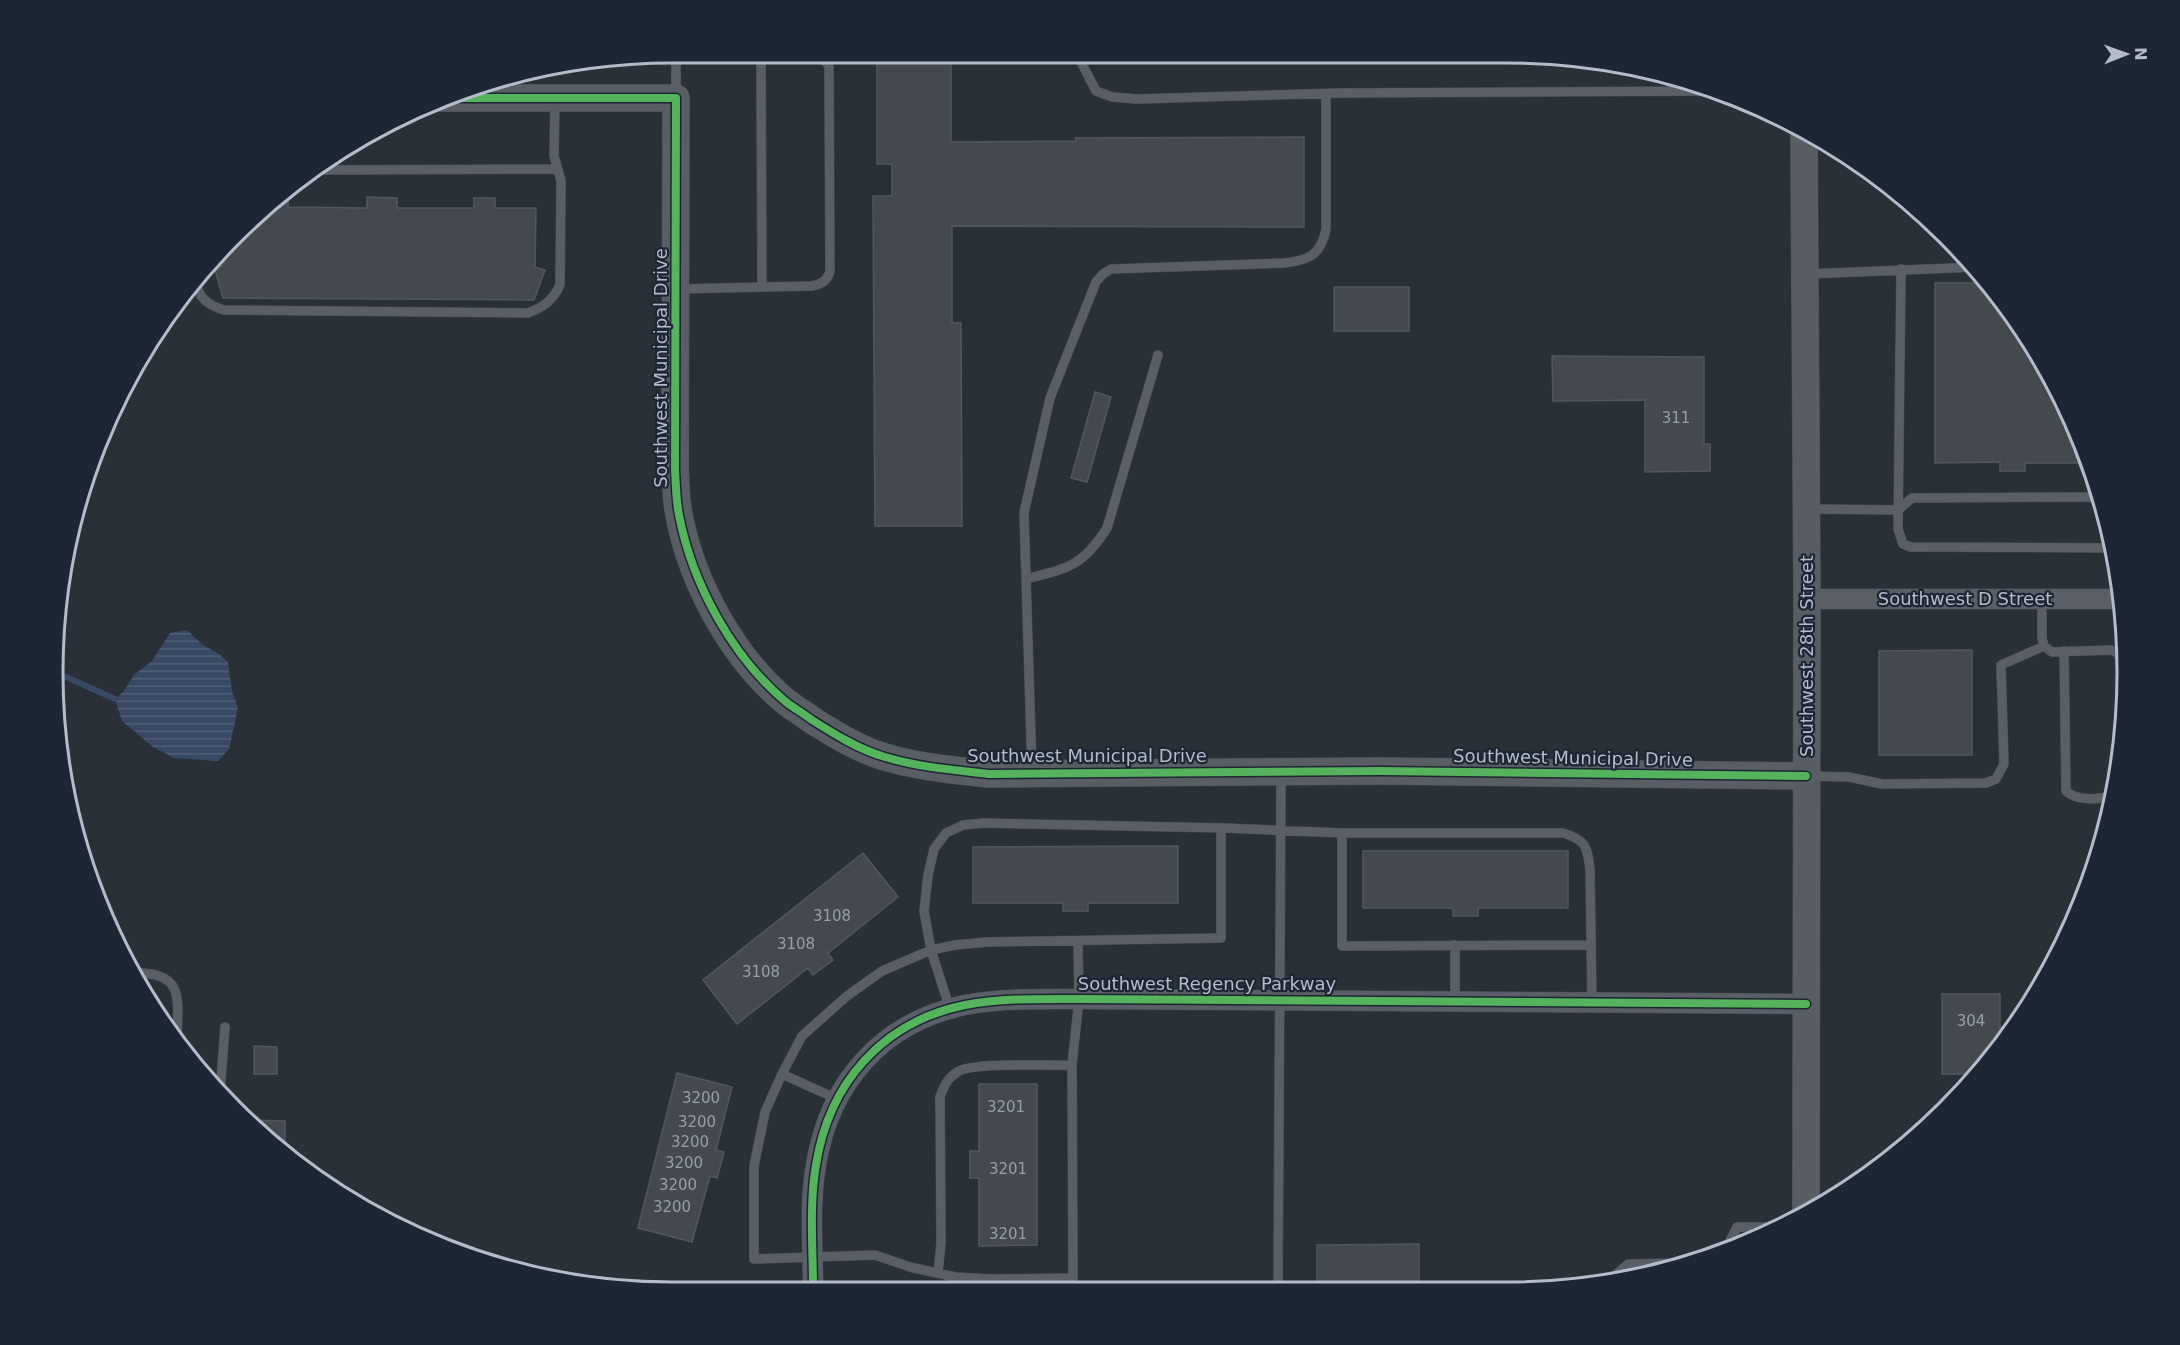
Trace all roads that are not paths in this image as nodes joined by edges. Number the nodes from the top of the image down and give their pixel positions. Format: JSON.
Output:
{"nodes":[{"id":1,"x":676,"y":63,"type":"edge"},
{"id":2,"x":761,"y":63,"type":"edge"},
{"id":3,"x":827,"y":63,"type":"edge"},
{"id":4,"x":1082,"y":63,"type":"edge"},
{"id":5,"x":1690,"y":91,"type":"edge"},
{"id":6,"x":1326,"y":94,"type":"junction"},
{"id":7,"x":469,"y":98,"type":"edge"},
{"id":8,"x":555,"y":98,"type":"junction"},
{"id":9,"x":676,"y":98,"type":"junction"},
{"id":10,"x":1804,"y":141,"type":"edge"},
{"id":11,"x":557,"y":169,"type":"junction"},
{"id":12,"x":328,"y":170,"type":"edge"},
{"id":13,"x":1962,"y":267,"type":"edge"},
{"id":14,"x":1901,"y":269,"type":"junction"},
{"id":15,"x":1806,"y":274,"type":"junction"},
{"id":16,"x":762,"y":287,"type":"junction"},
{"id":17,"x":675,"y":289,"type":"junction"},
{"id":18,"x":198,"y":290,"type":"edge"},
{"id":19,"x":1158,"y":355,"type":"dead end"},
{"id":20,"x":2091,"y":497,"type":"edge"},
{"id":21,"x":1807,"y":509,"type":"junction"},
{"id":22,"x":1898,"y":510,"type":"junction"},
{"id":23,"x":2104,"y":548,"type":"edge"},
{"id":24,"x":1026,"y":579,"type":"junction"},
{"id":25,"x":1807,"y":599,"type":"junction"},
{"id":26,"x":2042,"y":599,"type":"junction"},
{"id":27,"x":2113,"y":599,"type":"edge"},
{"id":28,"x":2044,"y":646,"type":"junction"},
{"id":29,"x":2064,"y":651,"type":"junction"},
{"id":30,"x":2116,"y":652,"type":"edge"},
{"id":31,"x":1281,"y":771,"type":"junction"},
{"id":32,"x":1032,"y":773,"type":"junction"},
{"id":33,"x":1806,"y":776,"type":"junction"},
{"id":34,"x":2103,"y":798,"type":"edge"},
{"id":35,"x":1221,"y":828,"type":"junction"},
{"id":36,"x":1281,"y":831,"type":"junction"},
{"id":37,"x":1342,"y":832,"type":"junction"},
{"id":38,"x":1078,"y":940,"type":"junction"},
{"id":39,"x":1455,"y":945,"type":"junction"},
{"id":40,"x":1591,"y":945,"type":"junction"},
{"id":41,"x":931,"y":950,"type":"junction"},
{"id":42,"x":143,"y":973,"type":"edge"},
{"id":43,"x":1078,"y":999,"type":"junction"},
{"id":44,"x":1281,"y":1000,"type":"junction"},
{"id":45,"x":1455,"y":1001,"type":"junction"},
{"id":46,"x":1592,"y":1002,"type":"junction"},
{"id":47,"x":1806,"y":1004,"type":"junction"},
{"id":48,"x":950,"y":1009,"type":"junction"},
{"id":49,"x":177,"y":1027,"type":"edge"},
{"id":50,"x":225,"y":1027,"type":"dead end"},
{"id":51,"x":1072,"y":1065,"type":"junction"},
{"id":52,"x":782,"y":1074,"type":"junction"},
{"id":53,"x":221,"y":1081,"type":"edge"},
{"id":54,"x":837,"y":1099,"type":"junction"},
{"id":55,"x":1806,"y":1203,"type":"edge"},
{"id":56,"x":1760,"y":1227,"type":"edge"},
{"id":57,"x":1731,"y":1240,"type":"edge"},
{"id":58,"x":813,"y":1257,"type":"junction"},
{"id":59,"x":1654,"y":1264,"type":"edge"},
{"id":60,"x":1620,"y":1271,"type":"edge"},
{"id":61,"x":938,"y":1273,"type":"junction"},
{"id":62,"x":813,"y":1282,"type":"edge"},
{"id":63,"x":1278,"y":1282,"type":"edge"}],
"edges":[{"from":1,"to":9,"type":"lane"},
{"from":2,"to":16,"type":"lane"},
{"from":3,"to":16,"type":"lane"},
{"from":4,"to":6,"type":"lane"},
{"from":5,"to":6,"type":"lane"},
{"from":6,"to":24,"type":"lane"},
{"from":7,"to":8,"type":"street"},
{"from":8,"to":9,"type":"street"},
{"from":8,"to":11,"type":"lane"},
{"from":9,"to":17,"type":"street","name":"Southwest Municipal Drive"},
{"from":10,"to":15,"type":"street","name":"Southwest 28th Street"},
{"from":11,"to":12,"type":"lane"},
{"from":11,"to":18,"type":"lane"},
{"from":13,"to":14,"type":"lane"},
{"from":14,"to":15,"type":"lane"},
{"from":14,"to":22,"type":"lane"},
{"from":15,"to":21,"type":"street","name":"Southwest 28th Street"},
{"from":16,"to":17,"type":"lane"},
{"from":17,"to":32,"type":"street","name":"Southwest Municipal Drive"},
{"from":19,"to":24,"type":"lane"},
{"from":20,"to":22,"type":"lane"},
{"from":21,"to":22,"type":"lane"},
{"from":21,"to":25,"type":"street","name":"Southwest 28th Street"},
{"from":22,"to":23,"type":"lane"},
{"from":24,"to":32,"type":"lane"},
{"from":25,"to":26,"type":"street","name":"Southwest D Street"},
{"from":25,"to":33,"type":"street","name":"Southwest 28th Street"},
{"from":26,"to":27,"type":"street","name":"Southwest D Street"},
{"from":26,"to":28,"type":"lane"},
{"from":28,"to":29,"type":"lane"},
{"from":28,"to":33,"type":"lane"},
{"from":29,"to":30,"type":"lane"},
{"from":29,"to":34,"type":"lane"},
{"from":31,"to":32,"type":"street","name":"Southwest Municipal Drive"},
{"from":31,"to":33,"type":"street","name":"Southwest Municipal Drive"},
{"from":31,"to":36,"type":"lane"},
{"from":33,"to":47,"type":"street","name":"Southwest 28th Street"},
{"from":35,"to":36,"type":"lane"},
{"from":35,"to":38,"type":"lane"},
{"from":35,"to":41,"type":"lane"},
{"from":36,"to":37,"type":"lane"},
{"from":36,"to":44,"type":"lane"},
{"from":37,"to":39,"type":"lane"},
{"from":37,"to":40,"type":"lane"},
{"from":38,"to":41,"type":"lane"},
{"from":38,"to":43,"type":"lane"},
{"from":39,"to":40,"type":"lane"},
{"from":39,"to":45,"type":"lane"},
{"from":40,"to":46,"type":"lane"},
{"from":41,"to":48,"type":"lane"},
{"from":41,"to":52,"type":"lane"},
{"from":42,"to":49,"type":"lane"},
{"from":43,"to":44,"type":"street","name":"Southwest Regency Parkway"},
{"from":43,"to":48,"type":"street","name":"Southwest Regency Parkway"},
{"from":43,"to":51,"type":"lane"},
{"from":44,"to":45,"type":"street","name":"Southwest Regency Parkway"},
{"from":44,"to":63,"type":"lane"},
{"from":45,"to":46,"type":"street","name":"Southwest Regency Parkway"},
{"from":46,"to":47,"type":"street","name":"Southwest Regency Parkway"},
{"from":47,"to":55,"type":"street","name":"Southwest 28th Street"},
{"from":48,"to":54,"type":"street","name":"Southwest Regency Parkway"},
{"from":50,"to":53,"type":"lane"},
{"from":51,"to":61,"type":"lane"},
{"from":51,"to":61,"type":"lane"},
{"from":52,"to":54,"type":"lane"},
{"from":52,"to":58,"type":"lane"},
{"from":54,"to":58,"type":"street","name":"Southwest Regency Parkway"},
{"from":56,"to":57,"type":"lane"},
{"from":58,"to":61,"type":"lane"},
{"from":58,"to":62,"type":"street","name":"Southwest Regency Parkway"},
{"from":59,"to":60,"type":"lane"}]}
